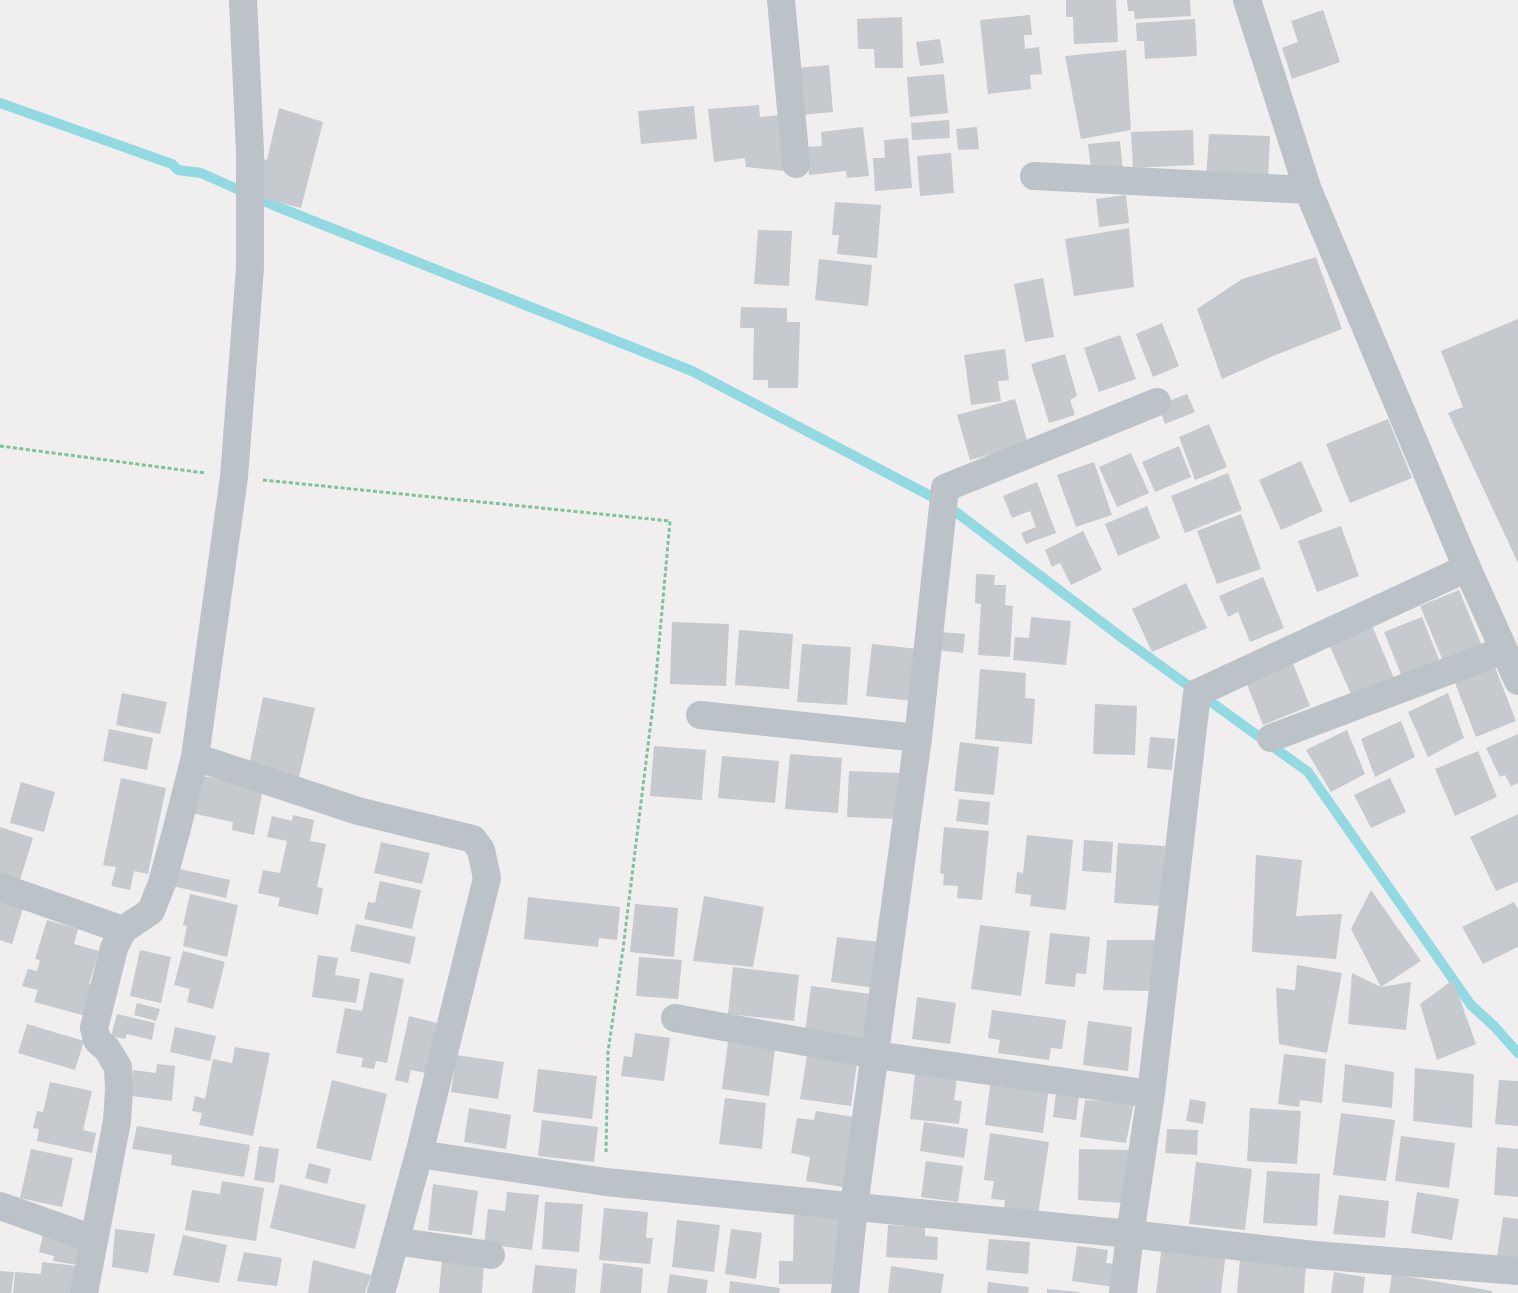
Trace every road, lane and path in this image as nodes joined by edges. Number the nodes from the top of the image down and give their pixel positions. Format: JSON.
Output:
{"nodes":[{"id":1,"x":243,"y":0,"type":"edge"},
{"id":2,"x":780,"y":0,"type":"edge"},
{"id":3,"x":1247,"y":0,"type":"edge"},
{"id":4,"x":796,"y":164,"type":"dead end"},
{"id":5,"x":1034,"y":176,"type":"dead end"},
{"id":6,"x":1308,"y":190,"type":"junction"},
{"id":7,"x":1157,"y":402,"type":"dead end"},
{"id":8,"x":0,"y":446,"type":"edge"},
{"id":9,"x":234,"y":477,"type":"junction"},
{"id":10,"x":1466,"y":568,"type":"junction"},
{"id":11,"x":1504,"y":650,"type":"junction"},
{"id":12,"x":1518,"y":681,"type":"edge"},
{"id":13,"x":700,"y":716,"type":"dead end"},
{"id":14,"x":918,"y":738,"type":"junction"},
{"id":15,"x":1271,"y":738,"type":"dead end"},
{"id":16,"x":195,"y":758,"type":"junction"},
{"id":17,"x":0,"y":887,"type":"edge"},
{"id":18,"x":124,"y":930,"type":"junction"},
{"id":19,"x":675,"y":1018,"type":"dead end"},
{"id":20,"x":876,"y":1055,"type":"junction"},
{"id":21,"x":1151,"y":1094,"type":"junction"},
{"id":22,"x":419,"y":1154,"type":"junction"},
{"id":23,"x":606,"y":1182,"type":"junction"},
{"id":24,"x":0,"y":1206,"type":"edge"},
{"id":25,"x":854,"y":1206,"type":"junction"},
{"id":26,"x":1130,"y":1234,"type":"junction"},
{"id":27,"x":93,"y":1239,"type":"junction"},
{"id":28,"x":395,"y":1241,"type":"junction"},
{"id":29,"x":491,"y":1255,"type":"dead end"},
{"id":30,"x":1518,"y":1271,"type":"edge"},
{"id":31,"x":89,"y":1292,"type":"edge"},
{"id":32,"x":381,"y":1293,"type":"edge"},
{"id":33,"x":845,"y":1293,"type":"edge"},
{"id":34,"x":1123,"y":1293,"type":"edge"}],
"edges":[{"from":1,"to":9,"type":"street"},
{"from":2,"to":4,"type":"street"},
{"from":3,"to":6,"type":"street"},
{"from":5,"to":6,"type":"street"},
{"from":6,"to":10,"type":"street"},
{"from":7,"to":14,"type":"street"},
{"from":8,"to":9,"type":"path"},
{"from":9,"to":16,"type":"street"},
{"from":9,"to":23,"type":"path"},
{"from":10,"to":11,"type":"street"},
{"from":10,"to":21,"type":"street"},
{"from":11,"to":12,"type":"street"},
{"from":11,"to":15,"type":"street"},
{"from":13,"to":14,"type":"street"},
{"from":14,"to":20,"type":"street"},
{"from":16,"to":18,"type":"street"},
{"from":16,"to":22,"type":"street"},
{"from":17,"to":18,"type":"street"},
{"from":18,"to":27,"type":"street"},
{"from":19,"to":20,"type":"street"},
{"from":20,"to":21,"type":"street"},
{"from":20,"to":25,"type":"street"},
{"from":21,"to":26,"type":"street"},
{"from":22,"to":23,"type":"street"},
{"from":22,"to":28,"type":"street"},
{"from":23,"to":25,"type":"street"},
{"from":24,"to":27,"type":"street"},
{"from":25,"to":26,"type":"street"},
{"from":25,"to":33,"type":"street"},
{"from":26,"to":30,"type":"street"},
{"from":26,"to":34,"type":"street"},
{"from":27,"to":31,"type":"street"},
{"from":28,"to":29,"type":"street"},
{"from":28,"to":32,"type":"street"}]}
